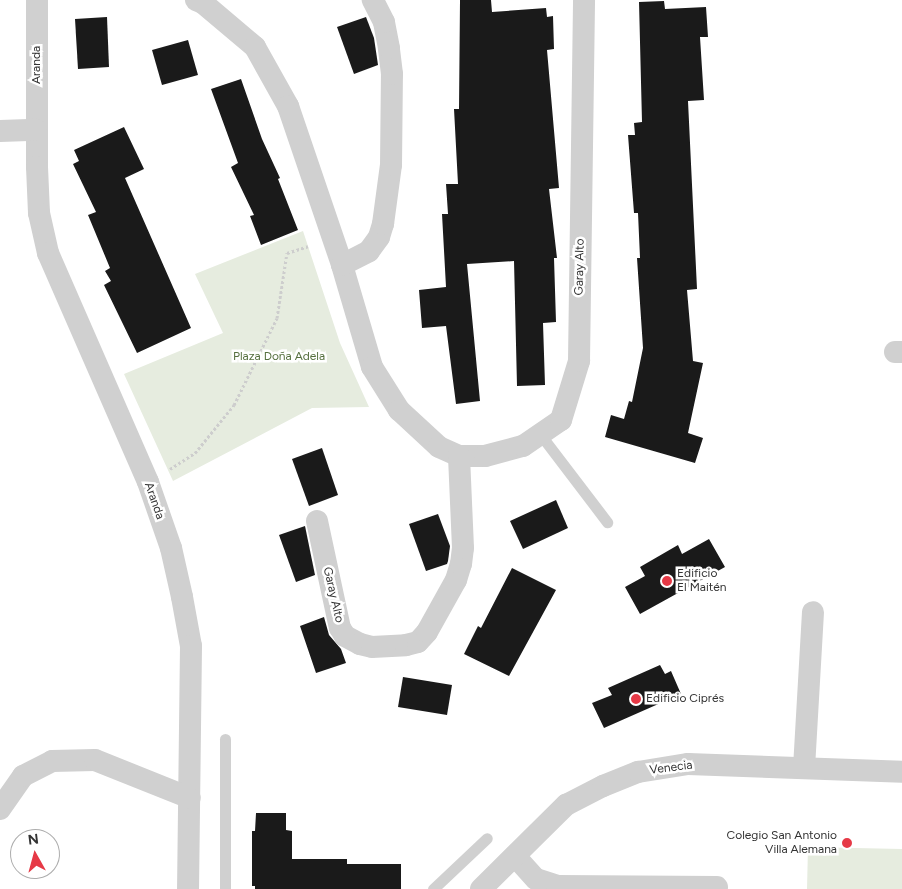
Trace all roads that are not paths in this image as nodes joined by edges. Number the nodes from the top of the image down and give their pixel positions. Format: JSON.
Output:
{"nodes":[{"id":1,"x":37,"y":0,"type":"edge"},
{"id":2,"x":196,"y":0,"type":"edge"},
{"id":3,"x":373,"y":0,"type":"edge"},
{"id":4,"x":584,"y":0,"type":"edge"},
{"id":5,"x":36,"y":130,"type":"junction"},
{"id":6,"x":0,"y":131,"type":"edge"},
{"id":7,"x":342,"y":265,"type":"junction"},
{"id":8,"x":540,"y":434,"type":"junction"},
{"id":9,"x":459,"y":456,"type":"junction"},
{"id":10,"x":317,"y":521,"type":"dead end"},
{"id":11,"x":607,"y":522,"type":"dead end"},
{"id":12,"x":812,"y":612,"type":"dead end"},
{"id":13,"x":225,"y":739,"type":"dead end"},
{"id":14,"x":804,"y":768,"type":"junction"},
{"id":15,"x":902,"y":772,"type":"edge"},
{"id":16,"x":190,"y":798,"type":"junction"},
{"id":17,"x":0,"y":809,"type":"edge"},
{"id":18,"x":487,"y":838,"type":"dead end"},
{"id":19,"x":515,"y":856,"type":"junction"},
{"id":20,"x":717,"y":887,"type":"dead end"},
{"id":21,"x":188,"y":889,"type":"edge"},
{"id":22,"x":225,"y":889,"type":"edge"},
{"id":23,"x":433,"y":889,"type":"edge"},
{"id":24,"x":481,"y":889,"type":"edge"}],
"edges":[{"from":1,"to":5,"type":"street","name":"Aranda"},
{"from":2,"to":7,"type":"street","name":"Garay Alto"},
{"from":3,"to":7,"type":"street"},
{"from":4,"to":8,"type":"street","name":"Garay Alto"},
{"from":5,"to":6,"type":"street"},
{"from":5,"to":16,"type":"street","name":"Aranda"},
{"from":7,"to":9,"type":"street","name":"Garay Alto"},
{"from":8,"to":9,"type":"street","name":"Garay Alto"},
{"from":8,"to":11,"type":"lane"},
{"from":9,"to":10,"type":"street","name":"Garay Alto"},
{"from":12,"to":14,"type":"street"},
{"from":13,"to":22,"type":"lane"},
{"from":14,"to":15,"type":"street","name":"Venecia"},
{"from":14,"to":19,"type":"street","name":"Venecia"},
{"from":16,"to":17,"type":"street"},
{"from":16,"to":21,"type":"street","name":"Aranda"},
{"from":18,"to":23,"type":"lane"},
{"from":19,"to":20,"type":"street"},
{"from":19,"to":24,"type":"street","name":"Venecia"}]}
